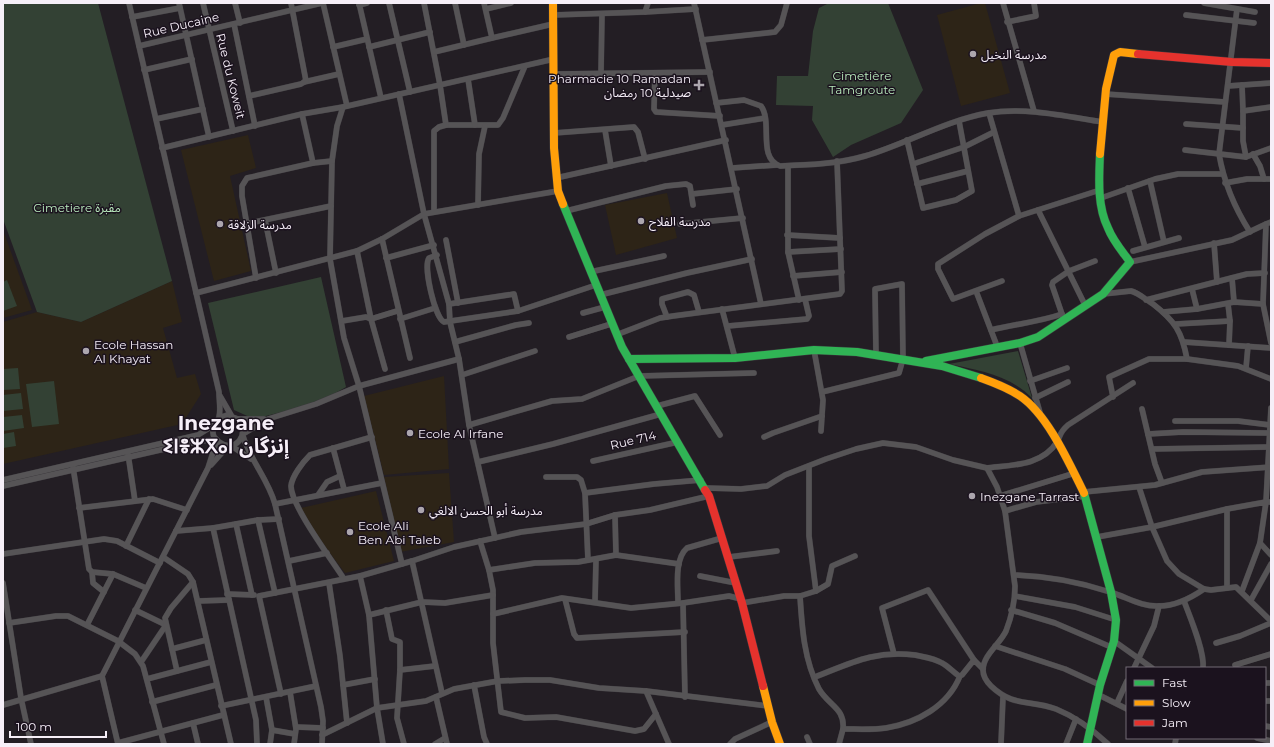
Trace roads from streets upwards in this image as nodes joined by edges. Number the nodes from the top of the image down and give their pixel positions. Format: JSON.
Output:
{"nodes":[{"id":1,"x":129,"y":3,"type":"edge"},
{"id":2,"x":203,"y":3,"type":"edge"},
{"id":3,"x":235,"y":3,"type":"edge"},
{"id":4,"x":291,"y":3,"type":"edge"},
{"id":5,"x":322,"y":3,"type":"edge"},
{"id":6,"x":367,"y":3,"type":"edge"},
{"id":7,"x":389,"y":3,"type":"edge"},
{"id":8,"x":424,"y":3,"type":"edge"},
{"id":9,"x":455,"y":3,"type":"edge"},
{"id":10,"x":511,"y":3,"type":"edge"},
{"id":11,"x":553,"y":3,"type":"edge"},
{"id":12,"x":648,"y":3,"type":"edge"},
{"id":13,"x":787,"y":3,"type":"edge"},
{"id":14,"x":1003,"y":3,"type":"edge"},
{"id":15,"x":1034,"y":3,"type":"edge"},
{"id":16,"x":1204,"y":3,"type":"edge"},
{"id":17,"x":359,"y":4,"type":"edge"},
{"id":18,"x":180,"y":5,"type":"edge"},
{"id":19,"x":485,"y":6,"type":"edge"},
{"id":20,"x":695,"y":6,"type":"edge"},
{"id":21,"x":1237,"y":9,"type":"junction"},
{"id":22,"x":292,"y":10,"type":"junction"},
{"id":23,"x":645,"y":12,"type":"junction"},
{"id":24,"x":1255,"y":12,"type":"dead end"},
{"id":25,"x":602,"y":14,"type":"junction"},
{"id":26,"x":553,"y":15,"type":"junction"},
{"id":27,"x":1186,"y":15,"type":"dead end"},
{"id":28,"x":132,"y":17,"type":"junction"},
{"id":29,"x":1235,"y":21,"type":"junction"},
{"id":30,"x":1007,"y":22,"type":"junction"},
{"id":31,"x":1254,"y":23,"type":"dead end"},
{"id":32,"x":237,"y":24,"type":"junction"},
{"id":33,"x":553,"y":24,"type":"junction"},
{"id":34,"x":209,"y":30,"type":"junction"},
{"id":35,"x":430,"y":32,"type":"junction"},
{"id":36,"x":187,"y":35,"type":"junction"},
{"id":37,"x":492,"y":38,"type":"junction"},
{"id":38,"x":367,"y":39,"type":"junction"},
{"id":39,"x":398,"y":40,"type":"junction"},
{"id":40,"x":702,"y":40,"type":"junction"},
{"id":41,"x":464,"y":44,"type":"junction"},
{"id":42,"x":139,"y":46,"type":"junction"},
{"id":43,"x":333,"y":47,"type":"junction"},
{"id":44,"x":369,"y":47,"type":"junction"},
{"id":45,"x":434,"y":52,"type":"junction"},
{"id":46,"x":192,"y":59,"type":"junction"},
{"id":47,"x":554,"y":59,"type":"junction"},
{"id":48,"x":1232,"y":62,"type":"junction"},
{"id":49,"x":1271,"y":63,"type":"edge"},
{"id":50,"x":525,"y":66,"type":"junction"},
{"id":51,"x":144,"y":70,"type":"junction"},
{"id":52,"x":710,"y":72,"type":"junction"},
{"id":53,"x":601,"y":73,"type":"junction"},
{"id":54,"x":654,"y":73,"type":"junction"},
{"id":55,"x":339,"y":74,"type":"junction"},
{"id":56,"x":554,"y":74,"type":"junction"},
{"id":57,"x":468,"y":79,"type":"junction"},
{"id":58,"x":304,"y":82,"type":"junction"},
{"id":59,"x":1271,"y":83,"type":"edge"},
{"id":60,"x":440,"y":85,"type":"junction"},
{"id":61,"x":1242,"y":85,"type":"junction"},
{"id":62,"x":1228,"y":86,"type":"junction"},
{"id":63,"x":410,"y":92,"type":"junction"},
{"id":64,"x":399,"y":94,"type":"junction"},
{"id":65,"x":1105,"y":94,"type":"junction"},
{"id":66,"x":249,"y":96,"type":"junction"},
{"id":67,"x":381,"y":98,"type":"junction"},
{"id":68,"x":1225,"y":102,"type":"junction"},
{"id":69,"x":716,"y":103,"type":"junction"},
{"id":70,"x":345,"y":107,"type":"junction"},
{"id":71,"x":1271,"y":107,"type":"edge"},
{"id":72,"x":202,"y":109,"type":"junction"},
{"id":73,"x":1034,"y":111,"type":"junction"},
{"id":74,"x":1243,"y":111,"type":"junction"},
{"id":75,"x":989,"y":113,"type":"junction"},
{"id":76,"x":302,"y":114,"type":"junction"},
{"id":77,"x":720,"y":116,"type":"junction"},
{"id":78,"x":765,"y":118,"type":"junction"},
{"id":79,"x":156,"y":119,"type":"junction"},
{"id":80,"x":959,"y":121,"type":"junction"},
{"id":81,"x":1102,"y":122,"type":"junction"},
{"id":82,"x":1186,"y":124,"type":"dead end"},
{"id":83,"x":446,"y":125,"type":"junction"},
{"id":84,"x":475,"y":125,"type":"junction"},
{"id":85,"x":722,"y":125,"type":"junction"},
{"id":86,"x":255,"y":126,"type":"junction"},
{"id":87,"x":485,"y":126,"type":"junction"},
{"id":88,"x":1221,"y":126,"type":"junction"},
{"id":89,"x":1243,"y":128,"type":"junction"},
{"id":90,"x":605,"y":130,"type":"junction"},
{"id":91,"x":233,"y":131,"type":"junction"},
{"id":92,"x":994,"y":132,"type":"junction"},
{"id":93,"x":554,"y":133,"type":"junction"},
{"id":94,"x":209,"y":137,"type":"junction"},
{"id":95,"x":726,"y":140,"type":"junction"},
{"id":96,"x":908,"y":140,"type":"junction"},
{"id":97,"x":964,"y":147,"type":"junction"},
{"id":98,"x":162,"y":148,"type":"junction"},
{"id":99,"x":1271,"y":148,"type":"edge"},
{"id":100,"x":1185,"y":150,"type":"dead end"},
{"id":101,"x":1219,"y":154,"type":"junction"},
{"id":102,"x":1253,"y":154,"type":"junction"},
{"id":103,"x":1246,"y":157,"type":"junction"},
{"id":104,"x":645,"y":159,"type":"junction"},
{"id":105,"x":332,"y":161,"type":"junction"},
{"id":106,"x":837,"y":161,"type":"junction"},
{"id":107,"x":313,"y":163,"type":"junction"},
{"id":108,"x":913,"y":164,"type":"junction"},
{"id":109,"x":777,"y":165,"type":"junction"},
{"id":110,"x":611,"y":166,"type":"junction"},
{"id":111,"x":788,"y":166,"type":"junction"},
{"id":112,"x":732,"y":168,"type":"junction"},
{"id":113,"x":968,"y":170,"type":"junction"},
{"id":114,"x":1223,"y":174,"type":"junction"},
{"id":115,"x":556,"y":178,"type":"junction"},
{"id":116,"x":1264,"y":179,"type":"junction"},
{"id":117,"x":1271,"y":179,"type":"edge"},
{"id":118,"x":1150,"y":181,"type":"junction"},
{"id":119,"x":1225,"y":183,"type":"junction"},
{"id":120,"x":917,"y":184,"type":"junction"},
{"id":121,"x":737,"y":188,"type":"junction"},
{"id":122,"x":1128,"y":188,"type":"junction"},
{"id":123,"x":558,"y":191,"type":"junction"},
{"id":124,"x":692,"y":194,"type":"junction"},
{"id":125,"x":1100,"y":194,"type":"junction"},
{"id":126,"x":478,"y":205,"type":"junction"},
{"id":127,"x":694,"y":205,"type":"dead end"},
{"id":128,"x":331,"y":206,"type":"junction"},
{"id":129,"x":1038,"y":210,"type":"junction"},
{"id":130,"x":566,"y":211,"type":"junction"},
{"id":131,"x":434,"y":212,"type":"junction"},
{"id":132,"x":424,"y":214,"type":"junction"},
{"id":133,"x":1019,"y":216,"type":"junction"},
{"id":134,"x":743,"y":218,"type":"junction"},
{"id":135,"x":265,"y":220,"type":"junction"},
{"id":136,"x":1268,"y":223,"type":"edge"},
{"id":137,"x":245,"y":224,"type":"junction"},
{"id":138,"x":680,"y":224,"type":"dead end"},
{"id":139,"x":1250,"y":232,"type":"junction"},
{"id":140,"x":787,"y":235,"type":"junction"},
{"id":141,"x":840,"y":238,"type":"junction"},
{"id":142,"x":1179,"y":238,"type":"dead end"},
{"id":143,"x":382,"y":239,"type":"junction"},
{"id":144,"x":446,"y":240,"type":"dead end"},
{"id":145,"x":1164,"y":242,"type":"junction"},
{"id":146,"x":1214,"y":243,"type":"junction"},
{"id":147,"x":434,"y":245,"type":"junction"},
{"id":148,"x":1145,"y":247,"type":"junction"},
{"id":149,"x":841,"y":249,"type":"junction"},
{"id":150,"x":357,"y":251,"type":"junction"},
{"id":151,"x":1133,"y":251,"type":"dead end"},
{"id":152,"x":788,"y":252,"type":"junction"},
{"id":153,"x":437,"y":255,"type":"junction"},
{"id":154,"x":664,"y":256,"type":"dead end"},
{"id":155,"x":386,"y":258,"type":"junction"},
{"id":156,"x":330,"y":259,"type":"junction"},
{"id":157,"x":752,"y":259,"type":"junction"},
{"id":158,"x":1095,"y":261,"type":"dead end"},
{"id":159,"x":1130,"y":262,"type":"junction"},
{"id":160,"x":1069,"y":271,"type":"junction"},
{"id":161,"x":590,"y":272,"type":"junction"},
{"id":162,"x":842,"y":272,"type":"junction"},
{"id":163,"x":276,"y":273,"type":"junction"},
{"id":164,"x":1265,"y":274,"type":"junction"},
{"id":165,"x":793,"y":276,"type":"junction"},
{"id":166,"x":256,"y":278,"type":"junction"},
{"id":167,"x":1232,"y":278,"type":"junction"},
{"id":168,"x":1002,"y":281,"type":"dead end"},
{"id":169,"x":1217,"y":282,"type":"junction"},
{"id":170,"x":596,"y":285,"type":"junction"},
{"id":171,"x":1192,"y":289,"type":"junction"},
{"id":172,"x":976,"y":291,"type":"junction"},
{"id":173,"x":196,"y":293,"type":"junction"},
{"id":174,"x":1103,"y":294,"type":"junction"},
{"id":175,"x":600,"y":295,"type":"junction"},
{"id":176,"x":802,"y":300,"type":"junction"},
{"id":177,"x":1146,"y":300,"type":"junction"},
{"id":178,"x":458,"y":303,"type":"junction"},
{"id":179,"x":1231,"y":303,"type":"junction"},
{"id":180,"x":449,"y":304,"type":"junction"},
{"id":181,"x":761,"y":304,"type":"junction"},
{"id":182,"x":1263,"y":304,"type":"junction"},
{"id":183,"x":1085,"y":305,"type":"junction"},
{"id":184,"x":604,"y":307,"type":"junction"},
{"id":185,"x":435,"y":308,"type":"junction"},
{"id":186,"x":722,"y":309,"type":"junction"},
{"id":187,"x":1197,"y":309,"type":"junction"},
{"id":188,"x":397,"y":310,"type":"junction"},
{"id":189,"x":518,"y":311,"type":"junction"},
{"id":190,"x":698,"y":312,"type":"junction"},
{"id":191,"x":1163,"y":312,"type":"junction"},
{"id":192,"x":583,"y":313,"type":"dead end"},
{"id":193,"x":667,"y":317,"type":"junction"},
{"id":194,"x":1063,"y":317,"type":"junction"},
{"id":195,"x":371,"y":319,"type":"junction"},
{"id":196,"x":400,"y":319,"type":"junction"},
{"id":197,"x":342,"y":320,"type":"junction"},
{"id":198,"x":1230,"y":321,"type":"junction"},
{"id":199,"x":450,"y":322,"type":"junction"},
{"id":200,"x":529,"y":323,"type":"dead end"},
{"id":201,"x":612,"y":324,"type":"junction"},
{"id":202,"x":1176,"y":324,"type":"junction"},
{"id":203,"x":728,"y":326,"type":"junction"},
{"id":204,"x":991,"y":330,"type":"junction"},
{"id":205,"x":616,"y":335,"type":"junction"},
{"id":206,"x":569,"y":337,"type":"dead end"},
{"id":207,"x":455,"y":342,"type":"junction"},
{"id":208,"x":1184,"y":342,"type":"junction"},
{"id":209,"x":1271,"y":342,"type":"edge"},
{"id":210,"x":1020,"y":344,"type":"junction"},
{"id":211,"x":1229,"y":345,"type":"junction"},
{"id":212,"x":997,"y":346,"type":"junction"},
{"id":213,"x":1248,"y":346,"type":"junction"},
{"id":214,"x":1271,"y":348,"type":"edge"},
{"id":215,"x":814,"y":350,"type":"junction"},
{"id":216,"x":535,"y":351,"type":"dead end"},
{"id":217,"x":876,"y":355,"type":"junction"},
{"id":218,"x":410,"y":358,"type":"dead end"},
{"id":219,"x":735,"y":358,"type":"junction"},
{"id":220,"x":459,"y":359,"type":"junction"},
{"id":221,"x":629,"y":359,"type":"junction"},
{"id":222,"x":903,"y":359,"type":"junction"},
{"id":223,"x":1187,"y":359,"type":"junction"},
{"id":224,"x":923,"y":362,"type":"junction"},
{"id":225,"x":385,"y":368,"type":"dead end"},
{"id":226,"x":1067,"y":368,"type":"dead end"},
{"id":227,"x":1246,"y":368,"type":"junction"},
{"id":228,"x":754,"y":373,"type":"dead end"},
{"id":229,"x":462,"y":375,"type":"junction"},
{"id":230,"x":639,"y":376,"type":"junction"},
{"id":231,"x":1271,"y":379,"type":"edge"},
{"id":232,"x":1030,"y":381,"type":"junction"},
{"id":233,"x":1068,"y":382,"type":"dead end"},
{"id":234,"x":1133,"y":383,"type":"dead end"},
{"id":235,"x":359,"y":386,"type":"junction"},
{"id":236,"x":219,"y":392,"type":"junction"},
{"id":237,"x":822,"y":392,"type":"junction"},
{"id":238,"x":1113,"y":397,"type":"junction"},
{"id":239,"x":1035,"y":398,"type":"junction"},
{"id":240,"x":657,"y":406,"type":"junction"},
{"id":241,"x":1271,"y":408,"type":"edge"},
{"id":242,"x":1142,"y":409,"type":"dead end"},
{"id":243,"x":661,"y":414,"type":"junction"},
{"id":244,"x":231,"y":415,"type":"junction"},
{"id":245,"x":822,"y":416,"type":"junction"},
{"id":246,"x":1271,"y":416,"type":"edge"},
{"id":247,"x":219,"y":418,"type":"junction"},
{"id":248,"x":238,"y":418,"type":"junction"},
{"id":249,"x":1041,"y":418,"type":"junction"},
{"id":250,"x":268,"y":419,"type":"junction"},
{"id":251,"x":1175,"y":422,"type":"dead end"},
{"id":252,"x":214,"y":425,"type":"junction"},
{"id":253,"x":469,"y":425,"type":"junction"},
{"id":254,"x":1270,"y":425,"type":"junction"},
{"id":255,"x":821,"y":431,"type":"dead end"},
{"id":256,"x":1269,"y":432,"type":"junction"},
{"id":257,"x":1148,"y":434,"type":"junction"},
{"id":258,"x":243,"y":435,"type":"junction"},
{"id":259,"x":720,"y":435,"type":"dead end"},
{"id":260,"x":764,"y":437,"type":"dead end"},
{"id":261,"x":372,"y":438,"type":"junction"},
{"id":262,"x":216,"y":440,"type":"junction"},
{"id":263,"x":678,"y":442,"type":"junction"},
{"id":264,"x":1057,"y":442,"type":"junction"},
{"id":265,"x":229,"y":446,"type":"junction"},
{"id":266,"x":333,"y":448,"type":"junction"},
{"id":267,"x":1269,"y":448,"type":"junction"},
{"id":268,"x":1152,"y":449,"type":"junction"},
{"id":269,"x":128,"y":454,"type":"junction"},
{"id":270,"x":253,"y":460,"type":"junction"},
{"id":271,"x":593,"y":461,"type":"dead end"},
{"id":272,"x":478,"y":462,"type":"junction"},
{"id":273,"x":809,"y":466,"type":"junction"},
{"id":274,"x":73,"y":467,"type":"junction"},
{"id":275,"x":208,"y":468,"type":"junction"},
{"id":276,"x":987,"y":468,"type":"junction"},
{"id":277,"x":1269,"y":468,"type":"edge"},
{"id":278,"x":1075,"y":473,"type":"junction"},
{"id":279,"x":340,"y":476,"type":"junction"},
{"id":280,"x":546,"y":477,"type":"dead end"},
{"id":281,"x":3,"y":480,"type":"edge"},
{"id":282,"x":18,"y":480,"type":"junction"},
{"id":283,"x":701,"y":480,"type":"junction"},
{"id":284,"x":382,"y":483,"type":"junction"},
{"id":285,"x":1162,"y":483,"type":"junction"},
{"id":286,"x":3,"y":486,"type":"edge"},
{"id":287,"x":1139,"y":487,"type":"junction"},
{"id":288,"x":344,"y":489,"type":"junction"},
{"id":289,"x":708,"y":492,"type":"junction"},
{"id":290,"x":585,"y":494,"type":"junction"},
{"id":291,"x":1085,"y":494,"type":"junction"},
{"id":292,"x":318,"y":495,"type":"junction"},
{"id":293,"x":1000,"y":496,"type":"junction"},
{"id":294,"x":149,"y":499,"type":"junction"},
{"id":295,"x":135,"y":501,"type":"junction"},
{"id":296,"x":294,"y":501,"type":"junction"},
{"id":297,"x":1269,"y":502,"type":"edge"},
{"id":298,"x":275,"y":504,"type":"junction"},
{"id":299,"x":79,"y":508,"type":"junction"},
{"id":300,"x":1227,"y":509,"type":"junction"},
{"id":301,"x":187,"y":510,"type":"junction"},
{"id":302,"x":1005,"y":511,"type":"junction"},
{"id":303,"x":615,"y":515,"type":"junction"},
{"id":304,"x":279,"y":519,"type":"junction"},
{"id":305,"x":258,"y":520,"type":"junction"},
{"id":306,"x":236,"y":524,"type":"junction"},
{"id":307,"x":586,"y":524,"type":"junction"},
{"id":308,"x":1152,"y":527,"type":"junction"},
{"id":309,"x":213,"y":528,"type":"junction"},
{"id":310,"x":176,"y":531,"type":"junction"},
{"id":311,"x":1098,"y":537,"type":"junction"},
{"id":312,"x":495,"y":538,"type":"junction"},
{"id":313,"x":722,"y":538,"type":"junction"},
{"id":314,"x":480,"y":541,"type":"junction"},
{"id":315,"x":84,"y":542,"type":"junction"},
{"id":316,"x":1260,"y":543,"type":"junction"},
{"id":317,"x":126,"y":546,"type":"junction"},
{"id":318,"x":777,"y":552,"type":"dead end"},
{"id":319,"x":327,"y":553,"type":"junction"},
{"id":320,"x":3,"y":554,"type":"edge"},
{"id":321,"x":1271,"y":554,"type":"edge"},
{"id":322,"x":616,"y":555,"type":"junction"},
{"id":323,"x":855,"y":556,"type":"dead end"},
{"id":324,"x":729,"y":558,"type":"junction"},
{"id":325,"x":596,"y":559,"type":"junction"},
{"id":326,"x":162,"y":560,"type":"junction"},
{"id":327,"x":588,"y":560,"type":"junction"},
{"id":328,"x":289,"y":561,"type":"junction"},
{"id":329,"x":412,"y":561,"type":"junction"},
{"id":330,"x":402,"y":564,"type":"junction"},
{"id":331,"x":679,"y":564,"type":"junction"},
{"id":332,"x":1271,"y":564,"type":"edge"},
{"id":333,"x":489,"y":570,"type":"junction"},
{"id":334,"x":92,"y":572,"type":"junction"},
{"id":335,"x":113,"y":574,"type":"junction"},
{"id":336,"x":1014,"y":575,"type":"junction"},
{"id":337,"x":360,"y":576,"type":"junction"},
{"id":338,"x":700,"y":576,"type":"dead end"},
{"id":339,"x":344,"y":579,"type":"junction"},
{"id":340,"x":193,"y":582,"type":"junction"},
{"id":341,"x":3,"y":583,"type":"edge"},
{"id":342,"x":329,"y":583,"type":"junction"},
{"id":343,"x":736,"y":584,"type":"junction"},
{"id":344,"x":146,"y":588,"type":"junction"},
{"id":345,"x":1227,"y":588,"type":"junction"},
{"id":346,"x":1204,"y":589,"type":"junction"},
{"id":347,"x":294,"y":590,"type":"junction"},
{"id":348,"x":816,"y":591,"type":"junction"},
{"id":349,"x":1242,"y":591,"type":"junction"},
{"id":350,"x":104,"y":592,"type":"junction"},
{"id":351,"x":1111,"y":592,"type":"junction"},
{"id":352,"x":275,"y":593,"type":"junction"},
{"id":353,"x":227,"y":594,"type":"junction"},
{"id":354,"x":252,"y":595,"type":"junction"},
{"id":355,"x":493,"y":595,"type":"junction"},
{"id":356,"x":259,"y":596,"type":"junction"},
{"id":357,"x":800,"y":596,"type":"junction"},
{"id":358,"x":1015,"y":596,"type":"junction"},
{"id":359,"x":565,"y":599,"type":"junction"},
{"id":360,"x":229,"y":600,"type":"junction"},
{"id":361,"x":1184,"y":600,"type":"junction"},
{"id":362,"x":1251,"y":600,"type":"junction"},
{"id":363,"x":198,"y":601,"type":"junction"},
{"id":364,"x":741,"y":601,"type":"junction"},
{"id":365,"x":422,"y":602,"type":"junction"},
{"id":366,"x":595,"y":602,"type":"junction"},
{"id":367,"x":680,"y":603,"type":"junction"},
{"id":368,"x":1159,"y":606,"type":"junction"},
{"id":369,"x":135,"y":610,"type":"junction"},
{"id":370,"x":386,"y":610,"type":"junction"},
{"id":371,"x":1011,"y":610,"type":"junction"},
{"id":372,"x":493,"y":614,"type":"junction"},
{"id":373,"x":368,"y":615,"type":"junction"},
{"id":374,"x":1116,"y":620,"type":"junction"},
{"id":375,"x":1271,"y":622,"type":"edge"},
{"id":376,"x":9,"y":623,"type":"junction"},
{"id":377,"x":87,"y":625,"type":"junction"},
{"id":378,"x":166,"y":625,"type":"junction"},
{"id":379,"x":684,"y":632,"type":"junction"},
{"id":380,"x":206,"y":640,"type":"junction"},
{"id":381,"x":118,"y":641,"type":"junction"},
{"id":382,"x":1216,"y":642,"type":"dead end"},
{"id":383,"x":1112,"y":644,"type":"junction"},
{"id":384,"x":995,"y":646,"type":"junction"},
{"id":385,"x":172,"y":649,"type":"junction"},
{"id":386,"x":894,"y":654,"type":"junction"},
{"id":387,"x":1271,"y":654,"type":"edge"},
{"id":388,"x":1140,"y":659,"type":"junction"},
{"id":389,"x":974,"y":660,"type":"junction"},
{"id":390,"x":141,"y":662,"type":"junction"},
{"id":391,"x":211,"y":662,"type":"junction"},
{"id":392,"x":1235,"y":665,"type":"dead end"},
{"id":393,"x":435,"y":666,"type":"junction"},
{"id":394,"x":1135,"y":667,"type":"edge"},
{"id":395,"x":1151,"y":667,"type":"edge"},
{"id":396,"x":1203,"y":667,"type":"edge"},
{"id":397,"x":983,"y":669,"type":"junction"},
{"id":398,"x":400,"y":670,"type":"junction"},
{"id":399,"x":177,"y":671,"type":"junction"},
{"id":400,"x":102,"y":676,"type":"junction"},
{"id":401,"x":960,"y":676,"type":"junction"},
{"id":402,"x":815,"y":677,"type":"junction"},
{"id":403,"x":146,"y":679,"type":"junction"},
{"id":404,"x":375,"y":679,"type":"junction"},
{"id":405,"x":498,"y":682,"type":"junction"},
{"id":406,"x":1126,"y":683,"type":"edge"},
{"id":407,"x":216,"y":685,"type":"junction"},
{"id":408,"x":343,"y":685,"type":"junction"},
{"id":409,"x":474,"y":685,"type":"junction"},
{"id":410,"x":1100,"y":685,"type":"junction"},
{"id":411,"x":316,"y":686,"type":"junction"},
{"id":412,"x":646,"y":691,"type":"junction"},
{"id":413,"x":290,"y":692,"type":"junction"},
{"id":414,"x":442,"y":693,"type":"junction"},
{"id":415,"x":282,"y":694,"type":"junction"},
{"id":416,"x":1097,"y":694,"type":"junction"},
{"id":417,"x":266,"y":697,"type":"junction"},
{"id":418,"x":436,"y":697,"type":"junction"},
{"id":419,"x":685,"y":697,"type":"junction"},
{"id":420,"x":1003,"y":697,"type":"junction"},
{"id":421,"x":21,"y":698,"type":"junction"},
{"id":422,"x":252,"y":700,"type":"junction"},
{"id":423,"x":152,"y":702,"type":"junction"},
{"id":424,"x":1117,"y":703,"type":"junction"},
{"id":425,"x":399,"y":704,"type":"junction"},
{"id":426,"x":3,"y":705,"type":"edge"},
{"id":427,"x":221,"y":706,"type":"junction"},
{"id":428,"x":768,"y":706,"type":"junction"},
{"id":429,"x":378,"y":708,"type":"junction"},
{"id":430,"x":1126,"y":708,"type":"edge"},
{"id":431,"x":656,"y":714,"type":"junction"},
{"id":432,"x":223,"y":715,"type":"junction"},
{"id":433,"x":1076,"y":719,"type":"junction"},
{"id":434,"x":772,"y":722,"type":"junction"},
{"id":435,"x":192,"y":723,"type":"junction"},
{"id":436,"x":347,"y":723,"type":"junction"},
{"id":437,"x":296,"y":727,"type":"junction"},
{"id":438,"x":1090,"y":727,"type":"junction"},
{"id":439,"x":323,"y":728,"type":"junction"},
{"id":440,"x":843,"y":729,"type":"junction"},
{"id":441,"x":272,"y":730,"type":"junction"},
{"id":442,"x":160,"y":731,"type":"junction"},
{"id":443,"x":295,"y":734,"type":"junction"},
{"id":444,"x":322,"y":735,"type":"junction"},
{"id":445,"x":484,"y":737,"type":"junction"},
{"id":446,"x":807,"y":737,"type":"dead end"},
{"id":447,"x":446,"y":741,"type":"edge"},
{"id":448,"x":32,"y":744,"type":"edge"},
{"id":449,"x":118,"y":744,"type":"edge"},
{"id":450,"x":164,"y":744,"type":"edge"},
{"id":451,"x":198,"y":744,"type":"edge"},
{"id":452,"x":231,"y":744,"type":"edge"},
{"id":453,"x":257,"y":744,"type":"edge"},
{"id":454,"x":270,"y":744,"type":"edge"},
{"id":455,"x":294,"y":744,"type":"edge"},
{"id":456,"x":322,"y":744,"type":"edge"},
{"id":457,"x":383,"y":744,"type":"edge"},
{"id":458,"x":404,"y":744,"type":"edge"},
{"id":459,"x":434,"y":744,"type":"edge"},
{"id":460,"x":483,"y":744,"type":"edge"},
{"id":461,"x":487,"y":744,"type":"edge"},
{"id":462,"x":669,"y":744,"type":"edge"},
{"id":463,"x":730,"y":744,"type":"edge"},
{"id":464,"x":780,"y":744,"type":"edge"},
{"id":465,"x":810,"y":744,"type":"edge"},
{"id":466,"x":839,"y":744,"type":"edge"},
{"id":467,"x":1001,"y":744,"type":"edge"},
{"id":468,"x":1066,"y":744,"type":"edge"},
{"id":469,"x":1087,"y":744,"type":"edge"},
{"id":470,"x":1108,"y":744,"type":"edge"}],
"edges":[{"from":1,"to":28,"type":"street"},
{"from":2,"to":34,"type":"street","name":"Rue du Koweit"},
{"from":3,"to":32,"type":"street"},
{"from":4,"to":22,"type":"street"},
{"from":5,"to":22,"type":"street","name":"Rue Ducaine"},
{"from":5,"to":43,"type":"street"},
{"from":6,"to":17,"type":"street"},
{"from":7,"to":39,"type":"street"},
{"from":8,"to":35,"type":"street"},
{"from":9,"to":41,"type":"street"},
{"from":10,"to":19,"type":"street"},
{"from":11,"to":26,"type":"street"},
{"from":12,"to":23,"type":"street"},
{"from":13,"to":40,"type":"street"},
{"from":14,"to":30,"type":"street"},
{"from":15,"to":30,"type":"street"},
{"from":16,"to":21,"type":"street"},
{"from":17,"to":38,"type":"street"},
{"from":18,"to":28,"type":"street"},
{"from":18,"to":36,"type":"street"},
{"from":19,"to":37,"type":"street"},
{"from":20,"to":23,"type":"street"},
{"from":20,"to":40,"type":"street"},
{"from":21,"to":24,"type":"street"},
{"from":21,"to":29,"type":"street"},
{"from":22,"to":32,"type":"street","name":"Rue Ducaine"},
{"from":22,"to":58,"type":"street"},
{"from":23,"to":25,"type":"street"},
{"from":25,"to":26,"type":"street"},
{"from":25,"to":53,"type":"street"},
{"from":26,"to":33,"type":"street"},
{"from":27,"to":29,"type":"street"},
{"from":28,"to":42,"type":"street"},
{"from":29,"to":31,"type":"street"},
{"from":29,"to":48,"type":"street"},
{"from":30,"to":73,"type":"street"},
{"from":32,"to":34,"type":"street","name":"Rue Ducaine"},
{"from":32,"to":66,"type":"street"},
{"from":33,"to":37,"type":"street"},
{"from":33,"to":47,"type":"street"},
{"from":34,"to":36,"type":"street","name":"Rue Ducaine"},
{"from":34,"to":91,"type":"street","name":"Rue du Koweit"},
{"from":35,"to":39,"type":"street"},
{"from":35,"to":45,"type":"street"},
{"from":36,"to":42,"type":"street","name":"Rue Ducaine"},
{"from":36,"to":46,"type":"street"},
{"from":37,"to":41,"type":"street"},
{"from":38,"to":43,"type":"street"},
{"from":38,"to":44,"type":"street"},
{"from":39,"to":44,"type":"street"},
{"from":39,"to":63,"type":"street"},
{"from":40,"to":52,"type":"street"},
{"from":41,"to":45,"type":"street"},
{"from":42,"to":51,"type":"street"},
{"from":43,"to":55,"type":"street"},
{"from":44,"to":67,"type":"street"},
{"from":45,"to":60,"type":"street"},
{"from":46,"to":51,"type":"street"},
{"from":46,"to":72,"type":"street"},
{"from":47,"to":50,"type":"street"},
{"from":47,"to":56,"type":"street"},
{"from":48,"to":49,"type":"street"},
{"from":48,"to":62,"type":"street"},
{"from":48,"to":65,"type":"street"},
{"from":50,"to":57,"type":"street"},
{"from":50,"to":87,"type":"street"},
{"from":51,"to":79,"type":"street"},
{"from":52,"to":54,"type":"street"},
{"from":52,"to":69,"type":"street"},
{"from":53,"to":54,"type":"street"},
{"from":53,"to":56,"type":"street"},
{"from":54,"to":77,"type":"street"},
{"from":55,"to":58,"type":"street"},
{"from":55,"to":70,"type":"street"},
{"from":56,"to":93,"type":"street"},
{"from":57,"to":60,"type":"street"},
{"from":57,"to":84,"type":"street"},
{"from":58,"to":66,"type":"street"},
{"from":59,"to":61,"type":"street"},
{"from":60,"to":63,"type":"street"},
{"from":60,"to":83,"type":"street"},
{"from":61,"to":62,"type":"street"},
{"from":61,"to":74,"type":"street"},
{"from":62,"to":68,"type":"street"},
{"from":63,"to":64,"type":"street"},
{"from":64,"to":67,"type":"street"},
{"from":64,"to":132,"type":"street"},
{"from":65,"to":68,"type":"street"},
{"from":65,"to":81,"type":"street"},
{"from":66,"to":86,"type":"street"},
{"from":67,"to":70,"type":"street"},
{"from":68,"to":88,"type":"street"},
{"from":69,"to":77,"type":"street"},
{"from":69,"to":78,"type":"street"},
{"from":70,"to":76,"type":"street"},
{"from":70,"to":105,"type":"street"},
{"from":71,"to":74,"type":"street"},
{"from":72,"to":79,"type":"street"},
{"from":72,"to":94,"type":"street"},
{"from":73,"to":75,"type":"street"},
{"from":73,"to":81,"type":"street"},
{"from":74,"to":89,"type":"street"},
{"from":75,"to":80,"type":"street"},
{"from":75,"to":92,"type":"street"},
{"from":76,"to":86,"type":"street"},
{"from":76,"to":107,"type":"street"},
{"from":77,"to":85,"type":"street"},
{"from":78,"to":85,"type":"street"},
{"from":78,"to":109,"type":"street"},
{"from":79,"to":98,"type":"street"},
{"from":80,"to":96,"type":"street"},
{"from":80,"to":97,"type":"street"},
{"from":81,"to":125,"type":"street"},
{"from":82,"to":88,"type":"street"},
{"from":83,"to":84,"type":"street"},
{"from":83,"to":131,"type":"street"},
{"from":84,"to":87,"type":"street"},
{"from":85,"to":95,"type":"street"},
{"from":86,"to":91,"type":"street"},
{"from":87,"to":126,"type":"street"},
{"from":88,"to":89,"type":"street"},
{"from":88,"to":101,"type":"street"},
{"from":89,"to":103,"type":"street"},
{"from":90,"to":93,"type":"street"},
{"from":90,"to":104,"type":"street"},
{"from":90,"to":110,"type":"street"},
{"from":91,"to":94,"type":"street"},
{"from":92,"to":97,"type":"street"},
{"from":92,"to":133,"type":"street"},
{"from":93,"to":115,"type":"street"},
{"from":94,"to":98,"type":"street"},
{"from":95,"to":104,"type":"street"},
{"from":95,"to":112,"type":"street"},
{"from":96,"to":106,"type":"street"},
{"from":96,"to":108,"type":"street"},
{"from":97,"to":108,"type":"street"},
{"from":97,"to":113,"type":"street"},
{"from":98,"to":173,"type":"street"},
{"from":99,"to":102,"type":"street"},
{"from":100,"to":101,"type":"street"},
{"from":101,"to":103,"type":"street"},
{"from":101,"to":114,"type":"street"},
{"from":102,"to":103,"type":"street"},
{"from":102,"to":116,"type":"street"},
{"from":104,"to":110,"type":"street"},
{"from":105,"to":107,"type":"street"},
{"from":105,"to":128,"type":"street"},
{"from":106,"to":111,"type":"street"},
{"from":106,"to":141,"type":"street"},
{"from":107,"to":137,"type":"street"},
{"from":108,"to":120,"type":"street"},
{"from":109,"to":111,"type":"street"},
{"from":109,"to":112,"type":"street"},
{"from":110,"to":115,"type":"street"},
{"from":111,"to":140,"type":"street"},
{"from":112,"to":121,"type":"street"},
{"from":113,"to":120,"type":"street"},
{"from":113,"to":120,"type":"street"},
{"from":114,"to":118,"type":"street"},
{"from":114,"to":119,"type":"street"},
{"from":115,"to":123,"type":"street"},
{"from":116,"to":117,"type":"street"},
{"from":116,"to":119,"type":"street"},
{"from":118,"to":122,"type":"street"},
{"from":118,"to":145,"type":"street"},
{"from":119,"to":139,"type":"street"},
{"from":121,"to":124,"type":"street"},
{"from":121,"to":134,"type":"street"},
{"from":122,"to":125,"type":"street"},
{"from":122,"to":148,"type":"street"},
{"from":123,"to":126,"type":"street"},
{"from":123,"to":130,"type":"street"},
{"from":124,"to":127,"type":"street"},
{"from":124,"to":130,"type":"street"},
{"from":125,"to":129,"type":"street"},
{"from":125,"to":159,"type":"street"},
{"from":126,"to":131,"type":"street"},
{"from":128,"to":135,"type":"street"},
{"from":128,"to":156,"type":"street"},
{"from":129,"to":133,"type":"street"},
{"from":129,"to":160,"type":"street"},
{"from":130,"to":161,"type":"street"},
{"from":131,"to":132,"type":"street"},
{"from":132,"to":143,"type":"street"},
{"from":132,"to":147,"type":"street"},
{"from":133,"to":172,"type":"street"},
{"from":134,"to":138,"type":"street"},
{"from":134,"to":157,"type":"street"},
{"from":135,"to":137,"type":"street"},
{"from":135,"to":163,"type":"street"},
{"from":136,"to":139,"type":"street"},
{"from":136,"to":164,"type":"street"},
{"from":137,"to":166,"type":"street"},
{"from":139,"to":146,"type":"street"},
{"from":140,"to":141,"type":"street"},
{"from":140,"to":152,"type":"street"},
{"from":141,"to":149,"type":"street"},
{"from":142,"to":145,"type":"street"},
{"from":143,"to":150,"type":"street"},
{"from":143,"to":155,"type":"street"},
{"from":144,"to":178,"type":"street"},
{"from":145,"to":148,"type":"street"},
{"from":146,"to":159,"type":"street"},
{"from":146,"to":169,"type":"street"},
{"from":147,"to":153,"type":"street"},
{"from":147,"to":155,"type":"street"},
{"from":148,"to":151,"type":"street"},
{"from":149,"to":152,"type":"street"},
{"from":149,"to":162,"type":"street"},
{"from":150,"to":156,"type":"street"},
{"from":150,"to":195,"type":"street"},
{"from":152,"to":165,"type":"street"},
{"from":153,"to":180,"type":"street"},
{"from":153,"to":185,"type":"street"},
{"from":154,"to":161,"type":"street"},
{"from":155,"to":188,"type":"street"},
{"from":156,"to":163,"type":"street"},
{"from":156,"to":197,"type":"street"},
{"from":157,"to":175,"type":"street"},
{"from":157,"to":181,"type":"street"},
{"from":158,"to":160,"type":"street"},
{"from":159,"to":174,"type":"street"},
{"from":160,"to":183,"type":"street"},
{"from":160,"to":194,"type":"street"},
{"from":161,"to":170,"type":"street"},
{"from":162,"to":165,"type":"street"},
{"from":162,"to":176,"type":"street"},
{"from":163,"to":166,"type":"street"},
{"from":164,"to":167,"type":"street"},
{"from":164,"to":182,"type":"street"},
{"from":165,"to":176,"type":"street"},
{"from":166,"to":173,"type":"street"},
{"from":167,"to":169,"type":"street"},
{"from":167,"to":179,"type":"street"},
{"from":168,"to":172,"type":"street"},
{"from":169,"to":171,"type":"street"},
{"from":170,"to":175,"type":"street"},
{"from":170,"to":189,"type":"street"},
{"from":171,"to":177,"type":"street"},
{"from":171,"to":187,"type":"street"},
{"from":172,"to":204,"type":"street"},
{"from":173,"to":236,"type":"street"},
{"from":174,"to":177,"type":"street"},
{"from":174,"to":183,"type":"street"},
{"from":175,"to":184,"type":"street"},
{"from":176,"to":181,"type":"street"},
{"from":176,"to":203,"type":"street"},
{"from":177,"to":191,"type":"street"},
{"from":178,"to":180,"type":"street"},
{"from":178,"to":189,"type":"street"},
{"from":179,"to":182,"type":"street"},
{"from":179,"to":187,"type":"street"},
{"from":179,"to":198,"type":"street"},
{"from":180,"to":199,"type":"street"},
{"from":181,"to":186,"type":"street"},
{"from":182,"to":209,"type":"street"},
{"from":183,"to":194,"type":"street"},
{"from":184,"to":192,"type":"street"},
{"from":184,"to":201,"type":"street"},
{"from":185,"to":196,"type":"street"},
{"from":185,"to":199,"type":"street"},
{"from":186,"to":190,"type":"street"},
{"from":186,"to":203,"type":"street"},
{"from":187,"to":191,"type":"street"},
{"from":188,"to":195,"type":"street"},
{"from":188,"to":196,"type":"street"},
{"from":189,"to":199,"type":"street"},
{"from":190,"to":193,"type":"street"},
{"from":190,"to":193,"type":"street"},
{"from":191,"to":202,"type":"street"},
{"from":193,"to":205,"type":"street"},
{"from":194,"to":204,"type":"street"},
{"from":194,"to":210,"type":"street"},
{"from":195,"to":197,"type":"street"},
{"from":195,"to":225,"type":"street"},
{"from":196,"to":218,"type":"street"},
{"from":197,"to":235,"type":"street"},
{"from":198,"to":202,"type":"street"},
{"from":198,"to":211,"type":"street"},
{"from":199,"to":207,"type":"street"},
{"from":200,"to":207,"type":"street"},
{"from":201,"to":205,"type":"street"},
{"from":201,"to":206,"type":"street"},
{"from":202,"to":208,"type":"street"},
{"from":203,"to":219,"type":"street"},
{"from":204,"to":212,"type":"street"},
{"from":205,"to":221,"type":"street"},
{"from":207,"to":220,"type":"street"},
{"from":208,"to":211,"type":"street"},
{"from":208,"to":223,"type":"street"},
{"from":210,"to":212,"type":"street"},
{"from":210,"to":232,"type":"street"},
{"from":211,"to":213,"type":"street"},
{"from":212,"to":224,"type":"street"},
{"from":213,"to":214,"type":"street"},
{"from":213,"to":227,"type":"street"},
{"from":215,"to":217,"type":"street"},
{"from":215,"to":219,"type":"street"},
{"from":215,"to":237,"type":"street"},
{"from":216,"to":229,"type":"street"},
{"from":217,"to":222,"type":"street"},
{"from":217,"to":222,"type":"street"},
{"from":219,"to":221,"type":"street"},
{"from":220,"to":229,"type":"street"},
{"from":220,"to":235,"type":"street"},
{"from":221,"to":230,"type":"street"},
{"from":222,"to":224,"type":"street"},
{"from":222,"to":237,"type":"street"},
{"from":223,"to":227,"type":"street"},
{"from":223,"to":238,"type":"street"},
{"from":224,"to":249,"type":"street"},
{"from":226,"to":232,"type":"street"},
{"from":227,"to":231,"type":"street"},
{"from":228,"to":230,"type":"street"},
{"from":229,"to":253,"type":"street"},
{"from":230,"to":240,"type":"street"},
{"from":230,"to":253,"type":"street"},
{"from":232,"to":239,"type":"street"},
{"from":233,"to":239,"type":"street"},
{"from":234,"to":238,"type":"street"},
{"from":235,"to":250,"type":"street"},
{"from":235,"to":261,"type":"street"},
{"from":236,"to":244,"type":"street"},
{"from":236,"to":247,"type":"street"},
{"from":237,"to":245,"type":"street"},
{"from":238,"to":264,"type":"street"},
{"from":239,"to":249,"type":"street"},
{"from":240,"to":243,"type":"street"},
{"from":240,"to":259,"type":"street"},
{"from":241,"to":246,"type":"street"},
{"from":242,"to":257,"type":"street"},
{"from":243,"to":263,"type":"street"},
{"from":243,"to":272,"type":"street"},
{"from":244,"to":247,"type":"street"},
{"from":244,"to":248,"type":"street"},
{"from":245,"to":255,"type":"street"},
{"from":245,"to":260,"type":"street"},
{"from":246,"to":254,"type":"street"},
{"from":247,"to":252,"type":"street"},
{"from":248,"to":250,"type":"street"},
{"from":248,"to":258,"type":"street"},
{"from":249,"to":264,"type":"street"},
{"from":250,"to":258,"type":"street"},
{"from":251,"to":254,"type":"street"},
{"from":252,"to":262,"type":"street"},
{"from":252,"to":269,"type":"street"},
{"from":253,"to":272,"type":"street"},
{"from":254,"to":256,"type":"street"},
{"from":256,"to":257,"type":"street"},
{"from":256,"to":267,"type":"street"},
{"from":257,"to":268,"type":"street"},
{"from":258,"to":265,"type":"street"},
{"from":258,"to":270,"type":"street"},
{"from":261,"to":266,"type":"street"},
{"from":261,"to":284,"type":"street"},
{"from":262,"to":265,"type":"street"},
{"from":262,"to":269,"type":"street"},
{"from":262,"to":275,"type":"street"},
{"from":263,"to":271,"type":"street","name":"Rue 714"},
{"from":263,"to":283,"type":"street"},
{"from":264,"to":276,"type":"street"},
{"from":264,"to":278,"type":"street"},
{"from":265,"to":270,"type":"street"},
{"from":265,"to":275,"type":"street"},
{"from":266,"to":279,"type":"street"},
{"from":266,"to":296,"type":"street"},
{"from":267,"to":268,"type":"street"},
{"from":267,"to":277,"type":"street"},
{"from":268,"to":285,"type":"street"},
{"from":269,"to":274,"type":"street"},
{"from":269,"to":295,"type":"street"},
{"from":270,"to":298,"type":"street"},
{"from":272,"to":312,"type":"street"},
{"from":273,"to":276,"type":"street"},
{"from":273,"to":289,"type":"street"},
{"from":273,"to":348,"type":"street"},
{"from":274,"to":282,"type":"street"},
{"from":274,"to":299,"type":"street"},
{"from":275,"to":301,"type":"street"},
{"from":276,"to":293,"type":"street"},
{"from":277,"to":285,"type":"street"},
{"from":277,"to":297,"type":"street"},
{"from":278,"to":291,"type":"street"},
{"from":278,"to":293,"type":"street"},
{"from":279,"to":288,"type":"street"},
{"from":279,"to":292,"type":"street"},
{"from":280,"to":290,"type":"street"},
{"from":281,"to":282,"type":"street"},
{"from":282,"to":286,"type":"street"},
{"from":283,"to":289,"type":"street"},
{"from":283,"to":290,"type":"street"},
{"from":284,"to":288,"type":"street"},
{"from":284,"to":330,"type":"street"},
{"from":285,"to":287,"type":"street"},
{"from":287,"to":291,"type":"street"},
{"from":287,"to":308,"type":"street"},
{"from":288,"to":292,"type":"street"},
{"from":289,"to":303,"type":"street"},
{"from":289,"to":313,"type":"street"},
{"from":290,"to":307,"type":"street"},
{"from":291,"to":302,"type":"street"},
{"from":291,"to":311,"type":"street"},
{"from":292,"to":296,"type":"street"},
{"from":293,"to":302,"type":"street"},
{"from":294,"to":295,"type":"street"},
{"from":294,"to":301,"type":"street"},
{"from":294,"to":317,"type":"street"},
{"from":295,"to":299,"type":"street"},
{"from":296,"to":298,"type":"street"},
{"from":296,"to":319,"type":"street"},
{"from":297,"to":300,"type":"street"},
{"from":297,"to":316,"type":"street"},
{"from":298,"to":304,"type":"street"},
{"from":299,"to":315,"type":"street"},
{"from":300,"to":308,"type":"street"},
{"from":300,"to":345,"type":"street"},
{"from":301,"to":310,"type":"street"},
{"from":302,"to":336,"type":"street"},
{"from":303,"to":307,"type":"street"},
{"from":303,"to":322,"type":"street"},
{"from":304,"to":305,"type":"street"},
{"from":304,"to":328,"type":"street"},
{"from":305,"to":306,"type":"street"},
{"from":305,"to":352,"type":"street"},
{"from":306,"to":309,"type":"street"},
{"from":306,"to":354,"type":"street"},
{"from":307,"to":312,"type":"street"},
{"from":307,"to":327,"type":"street"},
{"from":308,"to":311,"type":"street"},
{"from":308,"to":346,"type":"street"},
{"from":309,"to":310,"type":"street"},
{"from":309,"to":353,"type":"street"},
{"from":310,"to":326,"type":"street"},
{"from":311,"to":351,"type":"street"},
{"from":312,"to":314,"type":"street"},
{"from":313,"to":324,"type":"street"},
{"from":313,"to":331,"type":"street"},
{"from":314,"to":329,"type":"street"},
{"from":314,"to":333,"type":"street"},
{"from":315,"to":317,"type":"street"},
{"from":315,"to":320,"type":"street"},
{"from":315,"to":334,"type":"street"},
{"from":316,"to":321,"type":"street"},
{"from":316,"to":349,"type":"street"},
{"from":317,"to":326,"type":"street"},
{"from":318,"to":324,"type":"street"},
{"from":319,"to":328,"type":"street"},
{"from":319,"to":339,"type":"street"},
{"from":322,"to":325,"type":"street"},
{"from":322,"to":331,"type":"street"},
{"from":323,"to":348,"type":"street"},
{"from":324,"to":343,"type":"street"},
{"from":325,"to":327,"type":"street"},
{"from":325,"to":366,"type":"street"},
{"from":326,"to":340,"type":"street"},
{"from":326,"to":344,"type":"street"},
{"from":327,"to":333,"type":"street"},
{"from":328,"to":347,"type":"street"},
{"from":329,"to":330,"type":"street"},
{"from":329,"to":365,"type":"street"},
{"from":330,"to":337,"type":"street"},
{"from":331,"to":367,"type":"street"},
{"from":332,"to":362,"type":"street"},
{"from":333,"to":355,"type":"street"},
{"from":334,"to":335,"type":"street"},
{"from":334,"to":350,"type":"street"},
{"from":335,"to":344,"type":"street"},
{"from":335,"to":350,"type":"street"},
{"from":336,"to":351,"type":"street"},
{"from":336,"to":358,"type":"street"},
{"from":337,"to":339,"type":"street"},
{"from":337,"to":373,"type":"street"},
{"from":338,"to":343,"type":"street"},
{"from":339,"to":342,"type":"street"},
{"from":340,"to":363,"type":"street"},
{"from":340,"to":378,"type":"street"},
{"from":341,"to":376,"type":"street"},
{"from":342,"to":347,"type":"street"},
{"from":342,"to":408,"type":"street"},
{"from":343,"to":364,"type":"street"},
{"from":344,"to":369,"type":"street"},
{"from":345,"to":346,"type":"street"},
{"from":345,"to":349,"type":"street"},
{"from":346,"to":361,"type":"street"},
{"from":347,"to":352,"type":"street"},
{"from":347,"to":411,"type":"street"},
{"from":348,"to":357,"type":"street"},
{"from":349,"to":362,"type":"street"},
{"from":350,"to":377,"type":"street"},
{"from":351,"to":368,"type":"street"},
{"from":351,"to":374,"type":"street"},
{"from":352,"to":356,"type":"street"},
{"from":353,"to":354,"type":"street"},
{"from":353,"to":360,"type":"street"},
{"from":354,"to":356,"type":"street"},
{"from":355,"to":365,"type":"street"},
{"from":355,"to":372,"type":"street"},
{"from":356,"to":415,"type":"street"},
{"from":357,"to":364,"type":"street"},
{"from":357,"to":402,"type":"street"},
{"from":358,"to":371,"type":"street"},
{"from":358,"to":374,"type":"street"},
{"from":359,"to":366,"type":"street"},
{"from":359,"to":372,"type":"street"},
{"from":359,"to":379,"type":"street"},
{"from":360,"to":363,"type":"street"},
{"from":360,"to":422,"type":"street"},
{"from":361,"to":368,"type":"street"},
{"from":361,"to":396,"type":"street"},
{"from":362,"to":375,"type":"street"},
{"from":363,"to":380,"type":"street"},
{"from":364,"to":367,"type":"street"},
{"from":364,"to":428,"type":"street"},
{"from":365,"to":370,"type":"street"},
{"from":365,"to":393,"type":"street"},
{"from":366,"to":367,"type":"street"},
{"from":367,"to":379,"type":"street"},
{"from":368,"to":388,"type":"street"},
{"from":369,"to":378,"type":"street"},
{"from":369,"to":381,"type":"street"},
{"from":370,"to":373,"type":"street"},
{"from":370,"to":398,"type":"street"},
{"from":371,"to":383,"type":"street"},
{"from":371,"to":384,"type":"street"},
{"from":372,"to":405,"type":"street"},
{"from":373,"to":404,"type":"street"},
{"from":374,"to":383,"type":"street"},
{"from":375,"to":382,"type":"street"},
{"from":376,"to":377,"type":"street"},
{"from":376,"to":421,"type":"street"},
{"from":377,"to":381,"type":"street"},
{"from":378,"to":385,"type":"street"},
{"from":378,"to":390,"type":"street"},
{"from":379,"to":419,"type":"street"},
{"from":380,"to":385,"type":"street"},
{"from":380,"to":391,"type":"street"},
{"from":381,"to":390,"type":"street"},
{"from":381,"to":400,"type":"street"},
{"from":383,"to":388,"type":"street"},
{"from":383,"to":410,"type":"street"},
{"from":384,"to":397,"type":"street"},
{"from":384,"to":410,"type":"street"},
{"from":385,"to":399,"type":"street"},
{"from":386,"to":389,"type":"street"},
{"from":386,"to":401,"type":"street"},
{"from":386,"to":402,"type":"street"},
{"from":387,"to":392,"type":"street"},
{"from":388,"to":394,"type":"street"},
{"from":388,"to":395,"type":"street"},
{"from":389,"to":397,"type":"street"},
{"from":389,"to":401,"type":"street"},
{"from":390,"to":403,"type":"street"},
{"from":391,"to":399,"type":"street"},
{"from":391,"to":407,"type":"street"},
{"from":393,"to":398,"type":"street"},
{"from":393,"to":414,"type":"street"},
{"from":397,"to":420,"type":"street"},
{"from":398,"to":425,"type":"street"},
{"from":399,"to":403,"type":"street"},
{"from":400,"to":421,"type":"street"},
{"from":400,"to":449,"type":"street"},
{"from":401,"to":440,"type":"street"},
{"from":402,"to":440,"type":"street"},
{"from":403,"to":423,"type":"street"},
{"from":404,"to":408,"type":"street"},
{"from":404,"to":429,"type":"street"},
{"from":405,"to":409,"type":"street"},
{"from":405,"to":412,"type":"street"},
{"from":405,"to":431,"type":"street"},
{"from":406,"to":424,"type":"street"},
{"from":407,"to":423,"type":"street"},
{"from":407,"to":427,"type":"street"},
{"from":408,"to":436,"type":"street"},
{"from":409,"to":414,"type":"street"},
{"from":409,"to":445,"type":"street"},
{"from":410,"to":416,"type":"street"},
{"from":411,"to":413,"type":"street"},
{"from":411,"to":439,"type":"street"},
{"from":412,"to":419,"type":"street"},
{"from":412,"to":431,"type":"street"},
{"from":413,"to":415,"type":"street"},
{"from":413,"to":437,"type":"street"},
{"from":414,"to":418,"type":"street"},
{"from":415,"to":417,"type":"street"},
{"from":416,"to":424,"type":"street"},
{"from":416,"to":438,"type":"street"},
{"from":417,"to":422,"type":"street"},
{"from":417,"to":441,"type":"street"},
{"from":418,"to":425,"type":"street"},
{"from":418,"to":447,"type":"street"},
{"from":419,"to":428,"type":"street"},
{"from":420,"to":433,"type":"street"},
{"from":420,"to":467,"type":"street"},
{"from":421,"to":426,"type":"street"},
{"from":421,"to":448,"type":"street"},
{"from":422,"to":427,"type":"street"},
{"from":422,"to":453,"type":"street"},
{"from":423,"to":442,"type":"street"},
{"from":424,"to":430,"type":"street"},
{"from":425,"to":429,"type":"street"},
{"from":425,"to":458,"type":"street"},
{"from":427,"to":432,"type":"street"},
{"from":428,"to":434,"type":"street"},
{"from":429,"to":436,"type":"street"},
{"from":429,"to":457,"type":"street"},
{"from":431,"to":462,"type":"street"},
{"from":432,"to":435,"type":"street"},
{"from":432,"to":452,"type":"street"},
{"from":433,"to":438,"type":"street"},
{"from":433,"to":468,"type":"street"},
{"from":434,"to":463,"type":"street"},
{"from":434,"to":464,"type":"street"},
{"from":435,"to":442,"type":"street"},
{"from":435,"to":451,"type":"street"},
{"from":436,"to":444,"type":"street"},
{"from":437,"to":439,"type":"street"},
{"from":437,"to":443,"type":"street"},
{"from":438,"to":469,"type":"street"},
{"from":438,"to":470,"type":"street"},
{"from":439,"to":444,"type":"street"},
{"from":440,"to":466,"type":"street"},
{"from":441,"to":443,"type":"street"},
{"from":441,"to":454,"type":"street"},
{"from":442,"to":449,"type":"street"},
{"from":442,"to":450,"type":"street"},
{"from":443,"to":455,"type":"street"},
{"from":444,"to":456,"type":"street"},
{"from":445,"to":460,"type":"street"},
{"from":445,"to":461,"type":"street"},
{"from":446,"to":465,"type":"street"},
{"from":447,"to":459,"type":"street"}]}
